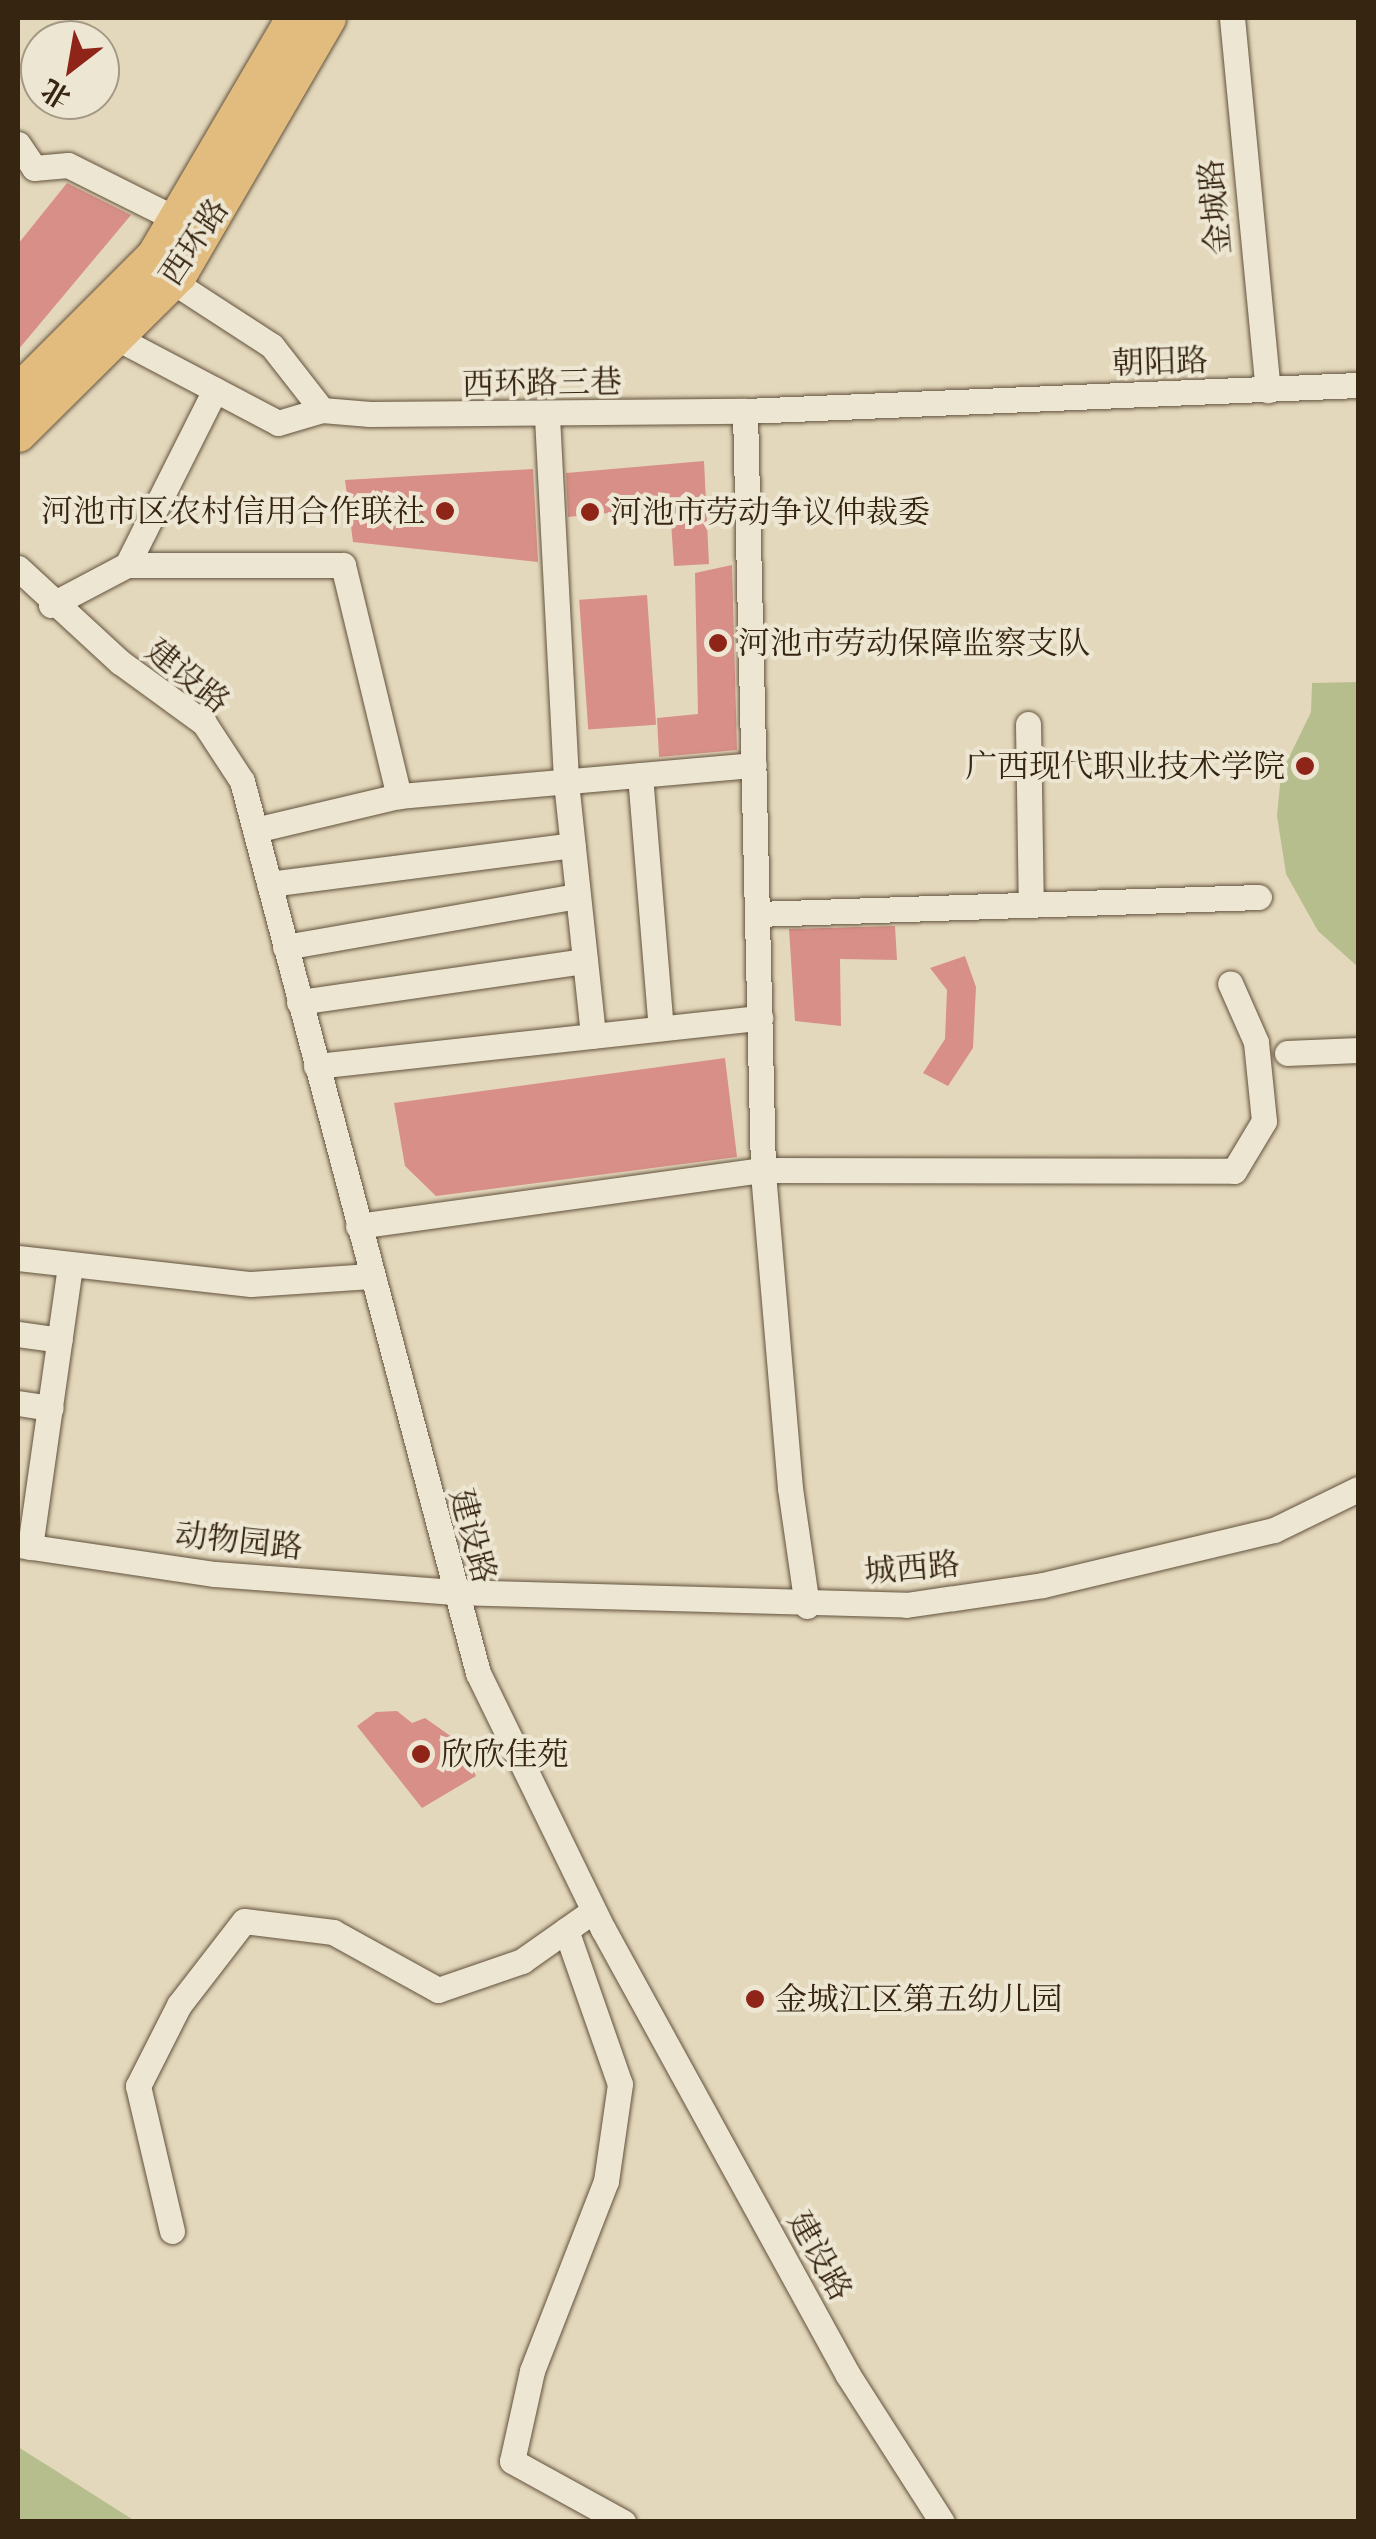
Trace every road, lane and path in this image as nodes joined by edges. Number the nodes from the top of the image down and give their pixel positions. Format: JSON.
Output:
{"nodes":[{"id":1,"x":293,"y":18,"type":"edge"},
{"id":2,"x":328,"y":18,"type":"edge"},
{"id":3,"x":1232,"y":18,"type":"edge"},
{"id":4,"x":18,"y":144,"type":"edge"},
{"id":5,"x":26,"y":174,"type":"edge"},
{"id":6,"x":176,"y":219,"type":"junction"},
{"id":7,"x":172,"y":281,"type":"junction"},
{"id":8,"x":115,"y":337,"type":"junction"},
{"id":9,"x":1358,"y":385,"type":"edge"},
{"id":10,"x":18,"y":390,"type":"edge"},
{"id":11,"x":216,"y":390,"type":"junction"},
{"id":12,"x":1268,"y":390,"type":"junction"},
{"id":13,"x":964,"y":402,"type":"joint"},
{"id":14,"x":322,"y":410,"type":"junction"},
{"id":15,"x":745,"y":411,"type":"junction"},
{"id":16,"x":546,"y":417,"type":"junction"},
{"id":17,"x":18,"y":434,"type":"edge"},
{"id":18,"x":127,"y":565,"type":"junction"},
{"id":19,"x":18,"y":568,"type":"edge"},
{"id":20,"x":51,"y":604,"type":"junction"},
{"id":21,"x":1028,"y":724,"type":"dead end"},
{"id":22,"x":754,"y":766,"type":"junction"},
{"id":23,"x":640,"y":775,"type":"junction"},
{"id":24,"x":566,"y":782,"type":"junction"},
{"id":25,"x":400,"y":796,"type":"junction"},
{"id":26,"x":255,"y":830,"type":"junction"},
{"id":27,"x":573,"y":845,"type":"junction"},
{"id":28,"x":269,"y":884,"type":"junction"},
{"id":29,"x":578,"y":896,"type":"junction"},
{"id":30,"x":1259,"y":897,"type":"dead end"},
{"id":31,"x":1031,"y":905,"type":"junction"},
{"id":32,"x":757,"y":914,"type":"junction"},
{"id":33,"x":285,"y":947,"type":"junction"},
{"id":34,"x":585,"y":961,"type":"junction"},
{"id":35,"x":1230,"y":983,"type":"dead end"},
{"id":36,"x":299,"y":1002,"type":"junction"},
{"id":37,"x":760,"y":1018,"type":"junction"},
{"id":38,"x":661,"y":1028,"type":"junction"},
{"id":39,"x":593,"y":1036,"type":"junction"},
{"id":40,"x":1358,"y":1050,"type":"edge"},
{"id":41,"x":1287,"y":1054,"type":"dead end"},
{"id":42,"x":316,"y":1066,"type":"junction"},
{"id":43,"x":763,"y":1170,"type":"junction"},
{"id":44,"x":358,"y":1226,"type":"junction"},
{"id":45,"x":18,"y":1258,"type":"edge"},
{"id":46,"x":70,"y":1266,"type":"junction"},
{"id":47,"x":371,"y":1276,"type":"junction"},
{"id":48,"x":18,"y":1334,"type":"edge"},
{"id":49,"x":60,"y":1340,"type":"junction"},
{"id":50,"x":18,"y":1403,"type":"edge"},
{"id":51,"x":50,"y":1408,"type":"junction"},
{"id":52,"x":29,"y":1469,"type":"edge"},
{"id":53,"x":1358,"y":1489,"type":"edge"},
{"id":54,"x":24,"y":1546,"type":"edge"},
{"id":55,"x":454,"y":1592,"type":"junction"},
{"id":56,"x":808,"y":1606,"type":"junction"},
{"id":57,"x":594,"y":1911,"type":"junction"},
{"id":58,"x":566,"y":1930,"type":"junction"},
{"id":59,"x":172,"y":2232,"type":"dead end"},
{"id":60,"x":623,"y":2522,"type":"edge"},
{"id":61,"x":942,"y":2522,"type":"edge"}],
"edges":[{"from":1,"to":6,"type":"highway","name":"西环路"},
{"from":2,"to":7,"type":"highway","name":"西环路"},
{"from":3,"to":12,"type":"street","name":"金城路"},
{"from":4,"to":5,"type":"street"},
{"from":5,"to":6,"type":"street"},
{"from":6,"to":10,"type":"highway","name":"西环路"},
{"from":7,"to":8,"type":"highway","name":"西环路"},
{"from":7,"to":14,"type":"street"},
{"from":8,"to":11,"type":"street","name":"西环路三巷"},
{"from":8,"to":17,"type":"highway","name":"西环路"},
{"from":9,"to":12,"type":"street","name":"朝阳路"},
{"from":11,"to":14,"type":"street","name":"西环路三巷"},
{"from":11,"to":18,"type":"street"},
{"from":12,"to":13,"type":"street","name":"朝阳路"},
{"from":13,"to":15,"type":"street","name":"西环路三巷"},
{"from":14,"to":16,"type":"street","name":"西环路三巷"},
{"from":15,"to":16,"type":"street","name":"西环路三巷"},
{"from":15,"to":22,"type":"street"},
{"from":16,"to":24,"type":"street"},
{"from":18,"to":20,"type":"street"},
{"from":18,"to":25,"type":"street"},
{"from":19,"to":20,"type":"street","name":"建设路"},
{"from":20,"to":26,"type":"street","name":"建设路"},
{"from":21,"to":31,"type":"street"},
{"from":22,"to":23,"type":"street"},
{"from":22,"to":32,"type":"street"},
{"from":23,"to":24,"type":"street"},
{"from":23,"to":38,"type":"street"},
{"from":24,"to":25,"type":"street"},
{"from":24,"to":27,"type":"street"},
{"from":25,"to":26,"type":"street"},
{"from":26,"to":28,"type":"street","name":"建设路"},
{"from":27,"to":28,"type":"street"},
{"from":27,"to":29,"type":"street"},
{"from":28,"to":33,"type":"street","name":"建设路"},
{"from":29,"to":33,"type":"street"},
{"from":29,"to":34,"type":"street"},
{"from":30,"to":31,"type":"street"},
{"from":31,"to":32,"type":"street"},
{"from":32,"to":37,"type":"street"},
{"from":33,"to":36,"type":"street","name":"建设路"},
{"from":34,"to":36,"type":"street"},
{"from":34,"to":39,"type":"street"},
{"from":35,"to":43,"type":"street"},
{"from":36,"to":42,"type":"street","name":"建设路"},
{"from":37,"to":38,"type":"street"},
{"from":37,"to":43,"type":"street"},
{"from":38,"to":39,"type":"street"},
{"from":39,"to":42,"type":"street"},
{"from":40,"to":41,"type":"street"},
{"from":42,"to":44,"type":"street","name":"建设路"},
{"from":43,"to":44,"type":"street"},
{"from":43,"to":56,"type":"street"},
{"from":44,"to":47,"type":"street","name":"建设路"},
{"from":45,"to":46,"type":"street"},
{"from":46,"to":47,"type":"street"},
{"from":46,"to":49,"type":"street"},
{"from":47,"to":55,"type":"street","name":"建设路"},
{"from":48,"to":49,"type":"street"},
{"from":49,"to":51,"type":"street"},
{"from":50,"to":51,"type":"street"},
{"from":51,"to":52,"type":"street"},
{"from":52,"to":54,"type":"street"},
{"from":53,"to":56,"type":"street","name":"城西路"},
{"from":54,"to":55,"type":"street","name":"动物园路"},
{"from":55,"to":56,"type":"street","name":"城西路"},
{"from":55,"to":57,"type":"street","name":"建设路"},
{"from":57,"to":58,"type":"street"},
{"from":57,"to":61,"type":"street","name":"建设路"},
{"from":58,"to":59,"type":"street"},
{"from":58,"to":60,"type":"street"}]}
